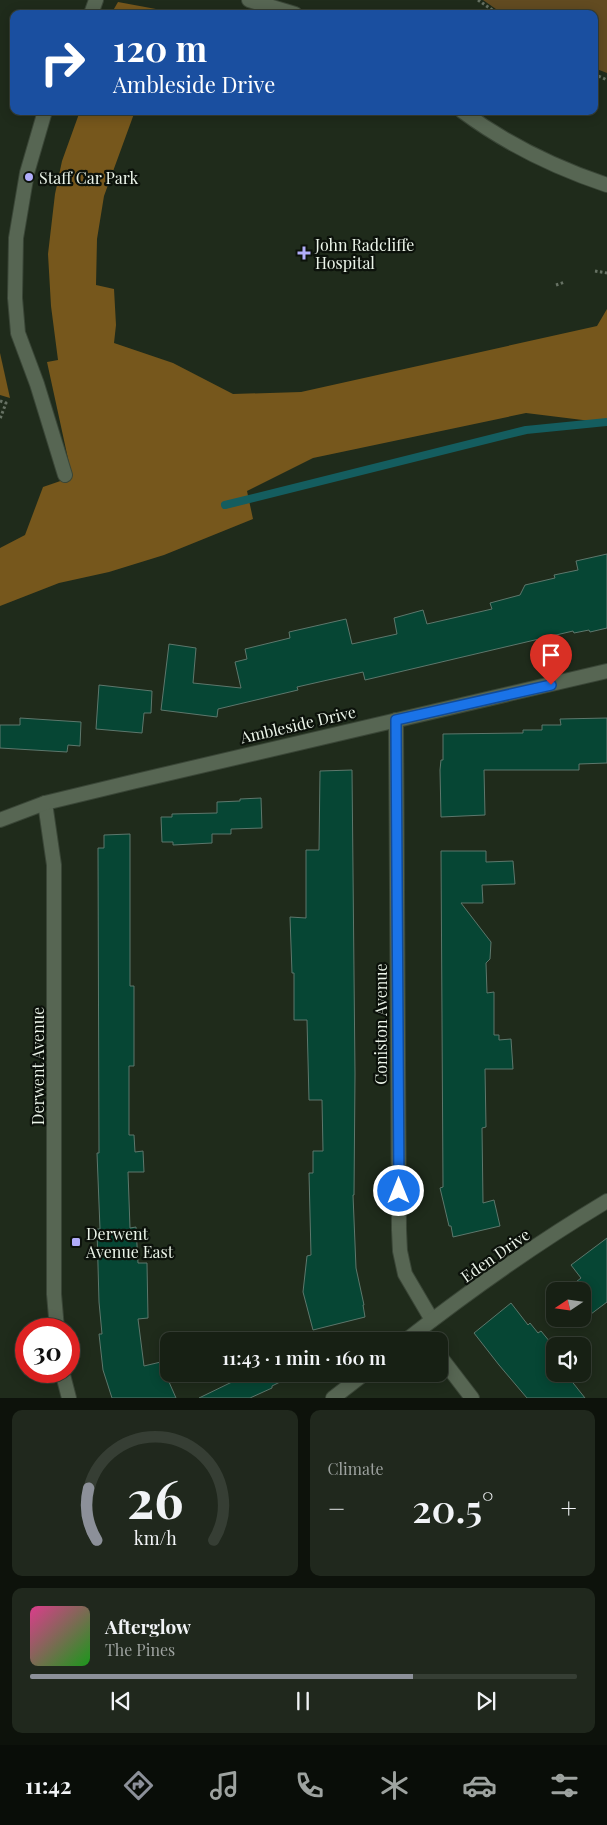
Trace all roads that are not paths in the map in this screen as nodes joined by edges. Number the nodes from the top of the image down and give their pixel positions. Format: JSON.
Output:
{"nodes":[{"id":1,"x":249,"y":0,"type":"edge"},
{"id":2,"x":282,"y":10,"type":"edge"},
{"id":3,"x":44,"y":115,"type":"edge"},
{"id":4,"x":467,"y":115,"type":"edge"},
{"id":5,"x":607,"y":185,"type":"edge"},
{"id":6,"x":64,"y":475,"type":"dead end"},
{"id":7,"x":607,"y":671,"type":"edge"},
{"id":8,"x":396,"y":720,"type":"junction"},
{"id":9,"x":45,"y":803,"type":"junction"},
{"id":10,"x":0,"y":820,"type":"edge"},
{"id":11,"x":607,"y":1201,"type":"edge"},
{"id":12,"x":56,"y":1318,"type":"edge"},
{"id":13,"x":432,"y":1320,"type":"junction"},
{"id":14,"x":425,"y":1332,"type":"edge"},
{"id":15,"x":448,"y":1367,"type":"edge"},
{"id":16,"x":354,"y":1382,"type":"edge"},
{"id":17,"x":65,"y":1383,"type":"edge"},
{"id":18,"x":68,"y":1398,"type":"edge"},
{"id":19,"x":333,"y":1398,"type":"edge"},
{"id":20,"x":472,"y":1398,"type":"edge"}],
"edges":[{"from":1,"to":2,"type":"street"},
{"from":3,"to":6,"type":"street"},
{"from":4,"to":5,"type":"street"},
{"from":7,"to":8,"type":"street","name":"Ambleside Drive"},
{"from":8,"to":9,"type":"street","name":"Ambleside Drive"},
{"from":8,"to":13,"type":"street","name":"Coniston Avenue"},
{"from":9,"to":10,"type":"street","name":"Ambleside Drive"},
{"from":9,"to":12,"type":"street","name":"Derwent Avenue"},
{"from":11,"to":13,"type":"street","name":"Eden Drive"},
{"from":13,"to":14,"type":"street","name":"Eden Drive"},
{"from":15,"to":20,"type":"street"},
{"from":16,"to":19,"type":"street"},
{"from":17,"to":18,"type":"street"}]}
